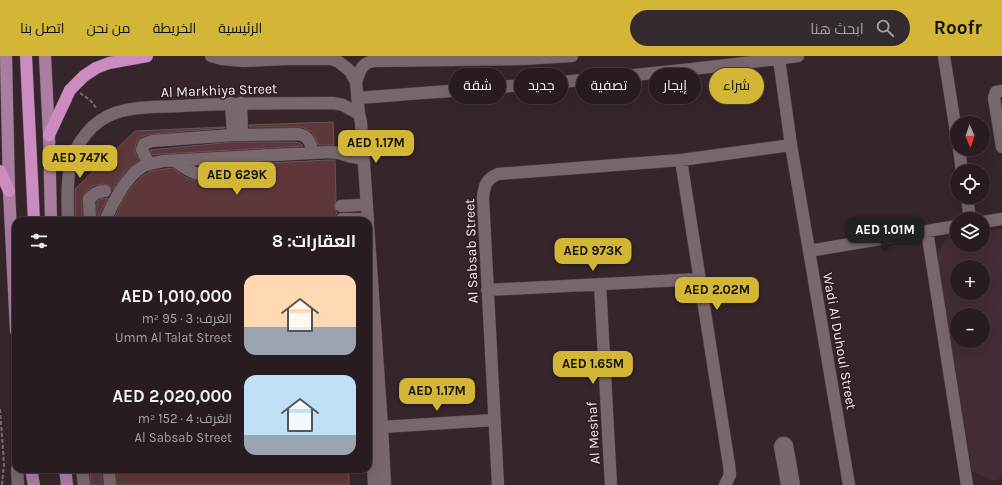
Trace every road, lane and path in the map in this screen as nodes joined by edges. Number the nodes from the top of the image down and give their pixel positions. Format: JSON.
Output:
{"nodes":[{"id":1,"x":6,"y":56,"type":"edge"},
{"id":2,"x":26,"y":56,"type":"edge"},
{"id":3,"x":44,"y":56,"type":"edge"},
{"id":4,"x":147,"y":56,"type":"edge"},
{"id":5,"x":212,"y":56,"type":"edge"},
{"id":6,"x":572,"y":56,"type":"edge"},
{"id":7,"x":798,"y":56,"type":"edge"},
{"id":8,"x":944,"y":56,"type":"edge"},
{"id":9,"x":779,"y":59,"type":"junction"},
{"id":10,"x":356,"y":82,"type":"junction"},
{"id":11,"x":70,"y":90,"type":"junction"},
{"id":12,"x":1002,"y":91,"type":"edge"},
{"id":13,"x":357,"y":98,"type":"junction"},
{"id":14,"x":236,"y":103,"type":"junction"},
{"id":15,"x":358,"y":114,"type":"junction"},
{"id":16,"x":954,"y":116,"type":"edge"},
{"id":17,"x":104,"y":118,"type":"junction"},
{"id":18,"x":49,"y":135,"type":"junction"},
{"id":19,"x":238,"y":135,"type":"junction"},
{"id":20,"x":791,"y":144,"type":"junction"},
{"id":21,"x":1002,"y":147,"type":"edge"},
{"id":22,"x":312,"y":152,"type":"junction"},
{"id":23,"x":264,"y":155,"type":"junction"},
{"id":24,"x":360,"y":159,"type":"junction"},
{"id":25,"x":681,"y":160,"type":"junction"},
{"id":26,"x":176,"y":161,"type":"junction"},
{"id":27,"x":149,"y":164,"type":"junction"},
{"id":28,"x":0,"y":171,"type":"edge"},
{"id":29,"x":9,"y":191,"type":"junction"},
{"id":30,"x":105,"y":191,"type":"dead end"},
{"id":31,"x":359,"y":205,"type":"junction"},
{"id":32,"x":341,"y":206,"type":"dead end"},
{"id":33,"x":34,"y":217,"type":"edge"},
{"id":34,"x":52,"y":217,"type":"edge"},
{"id":35,"x":68,"y":217,"type":"edge"},
{"id":36,"x":90,"y":217,"type":"edge"},
{"id":37,"x":107,"y":217,"type":"edge"},
{"id":38,"x":363,"y":217,"type":"edge"},
{"id":39,"x":364,"y":217,"type":"edge"},
{"id":40,"x":1002,"y":219,"type":"edge"},
{"id":41,"x":990,"y":221,"type":"edge"},
{"id":42,"x":950,"y":227,"type":"edge"},
{"id":43,"x":927,"y":231,"type":"junction"},
{"id":44,"x":12,"y":251,"type":"edge"},
{"id":45,"x":809,"y":251,"type":"junction"},
{"id":46,"x":700,"y":279,"type":"junction"},
{"id":47,"x":600,"y":284,"type":"junction"},
{"id":48,"x":487,"y":290,"type":"junction"},
{"id":49,"x":372,"y":313,"type":"edge"},
{"id":50,"x":0,"y":409,"type":"edge"},
{"id":51,"x":494,"y":420,"type":"junction"},
{"id":52,"x":382,"y":427,"type":"junction"},
{"id":53,"x":372,"y":449,"type":"edge"},
{"id":54,"x":17,"y":473,"type":"edge"},
{"id":55,"x":32,"y":473,"type":"edge"},
{"id":56,"x":66,"y":473,"type":"edge"},
{"id":57,"x":82,"y":473,"type":"edge"},
{"id":58,"x":109,"y":473,"type":"edge"},
{"id":59,"x":2,"y":485,"type":"edge"},
{"id":60,"x":18,"y":485,"type":"edge"},
{"id":61,"x":34,"y":485,"type":"edge"},
{"id":62,"x":67,"y":485,"type":"edge"},
{"id":63,"x":84,"y":485,"type":"edge"},
{"id":64,"x":110,"y":485,"type":"edge"},
{"id":65,"x":374,"y":485,"type":"edge"},
{"id":66,"x":385,"y":485,"type":"edge"},
{"id":67,"x":498,"y":485,"type":"edge"},
{"id":68,"x":611,"y":485,"type":"edge"},
{"id":69,"x":725,"y":485,"type":"edge"},
{"id":70,"x":849,"y":485,"type":"edge"},
{"id":71,"x":967,"y":485,"type":"edge"}],
"edges":[{"from":1,"to":29,"type":"main road"},
{"from":2,"to":33,"type":"highway"},
{"from":3,"to":18,"type":"main road"},
{"from":4,"to":11,"type":"highway"},
{"from":5,"to":10,"type":"street"},
{"from":6,"to":10,"type":"street"},
{"from":7,"to":9,"type":"street"},
{"from":8,"to":16,"type":"street"},
{"from":9,"to":13,"type":"street"},
{"from":9,"to":20,"type":"street","name":"Wadi Al Duhoul Street"},
{"from":10,"to":13,"type":"street"},
{"from":11,"to":17,"type":"path"},
{"from":11,"to":18,"type":"highway"},
{"from":12,"to":21,"type":"street"},
{"from":13,"to":15,"type":"street"},
{"from":14,"to":15,"type":"street","name":"Al Markhiya Street"},
{"from":14,"to":17,"type":"street","name":"Al Markhiya Street"},
{"from":14,"to":19,"type":"street"},
{"from":15,"to":24,"type":"street"},
{"from":17,"to":35,"type":"street","name":"Al Markhiya Street"},
{"from":18,"to":34,"type":"main road"},
{"from":19,"to":22,"type":"street"},
{"from":19,"to":27,"type":"street"},
{"from":20,"to":25,"type":"street","name":"Al Sabsab Street"},
{"from":20,"to":45,"type":"street","name":"Wadi Al Duhoul Street"},
{"from":22,"to":23,"type":"street"},
{"from":22,"to":24,"type":"street"},
{"from":23,"to":26,"type":"street"},
{"from":23,"to":26,"type":"street"},
{"from":24,"to":31,"type":"street"},
{"from":24,"to":39,"type":"street"},
{"from":25,"to":46,"type":"street"},
{"from":25,"to":48,"type":"street","name":"Al Sabsab Street"},
{"from":26,"to":27,"type":"street"},
{"from":27,"to":37,"type":"street"},
{"from":28,"to":29,"type":"highway"},
{"from":29,"to":44,"type":"main road"},
{"from":30,"to":36,"type":"street"},
{"from":31,"to":32,"type":"street"},
{"from":31,"to":38,"type":"street"},
{"from":40,"to":41,"type":"street"},
{"from":42,"to":43,"type":"street"},
{"from":43,"to":45,"type":"street"},
{"from":43,"to":71,"type":"street"},
{"from":45,"to":70,"type":"street","name":"Wadi Al Duhoul Street"},
{"from":46,"to":47,"type":"street"},
{"from":46,"to":69,"type":"street"},
{"from":47,"to":48,"type":"street"},
{"from":47,"to":68,"type":"street","name":"Al Meshaf"},
{"from":48,"to":51,"type":"street","name":"Al Sabsab Street"},
{"from":49,"to":52,"type":"street"},
{"from":50,"to":59,"type":"path"},
{"from":51,"to":52,"type":"street"},
{"from":51,"to":67,"type":"street","name":"Al Sabsab Street"},
{"from":52,"to":66,"type":"street"},
{"from":53,"to":65,"type":"street"},
{"from":54,"to":60,"type":"street"},
{"from":55,"to":61,"type":"main road"},
{"from":56,"to":62,"type":"main road"},
{"from":57,"to":63,"type":"street"},
{"from":58,"to":64,"type":"street"}]}
